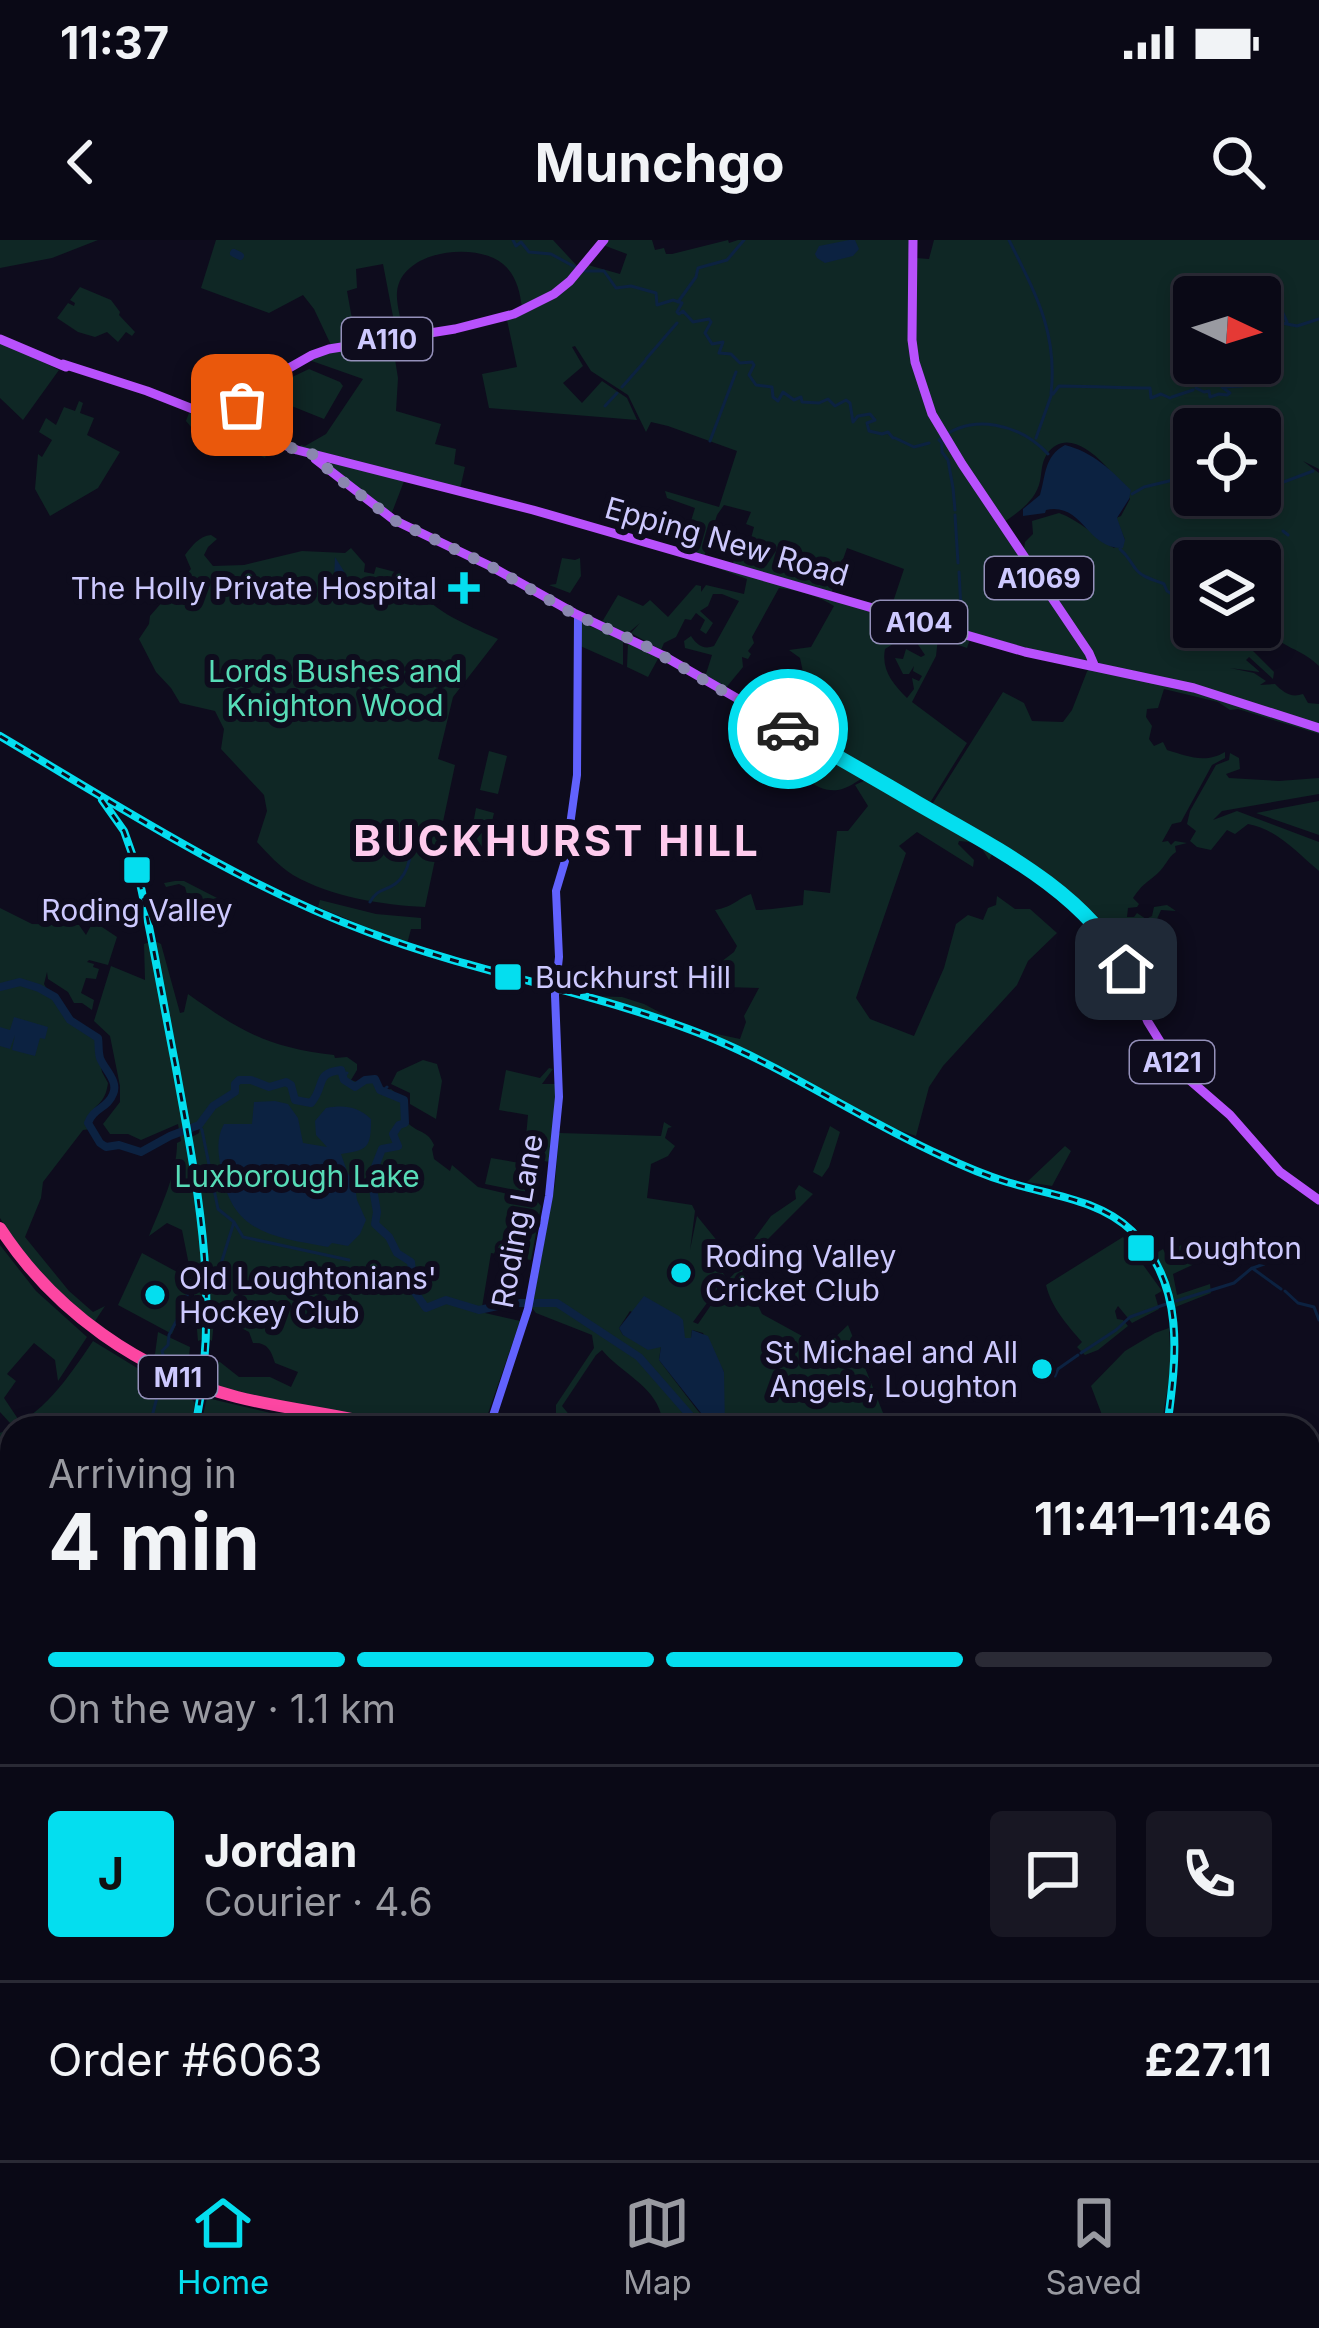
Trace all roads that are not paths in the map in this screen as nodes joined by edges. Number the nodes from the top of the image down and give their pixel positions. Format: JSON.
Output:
{"nodes":[{"id":1,"x":604,"y":240,"type":"edge"},
{"id":2,"x":914,"y":240,"type":"edge"},
{"id":3,"x":0,"y":339,"type":"edge"},
{"id":4,"x":231,"y":427,"type":"junction"},
{"id":5,"x":321,"y":458,"type":"junction"},
{"id":6,"x":578,"y":615,"type":"junction"},
{"id":7,"x":1095,"y":667,"type":"junction"},
{"id":8,"x":1319,"y":728,"type":"edge"},
{"id":9,"x":1319,"y":1201,"type":"edge"},
{"id":10,"x":0,"y":1228,"type":"edge"},
{"id":11,"x":0,"y":1238,"type":"edge"},
{"id":12,"x":307,"y":1416,"type":"edge"},
{"id":13,"x":332,"y":1416,"type":"edge"},
{"id":14,"x":493,"y":1416,"type":"edge"}],
"edges":[{"from":1,"to":4,"type":"main road","number":"A110"},
{"from":2,"to":7,"type":"main road","number":"A1069"},
{"from":3,"to":4,"type":"main road","number":"A104"},
{"from":4,"to":5,"type":"main road","number":"A104"},
{"from":5,"to":6,"type":"main road","number":"A121"},
{"from":5,"to":7,"type":"main road","name":"Epping New Road","number":"A104"},
{"from":6,"to":9,"type":"main road","number":"A121"},
{"from":6,"to":14,"type":"main road","name":"Roding Lane"},
{"from":7,"to":8,"type":"main road","name":"Epping New Road","number":"A104"},
{"from":10,"to":13,"type":"highway","number":"M11"},
{"from":11,"to":12,"type":"highway","number":"M11"}]}
